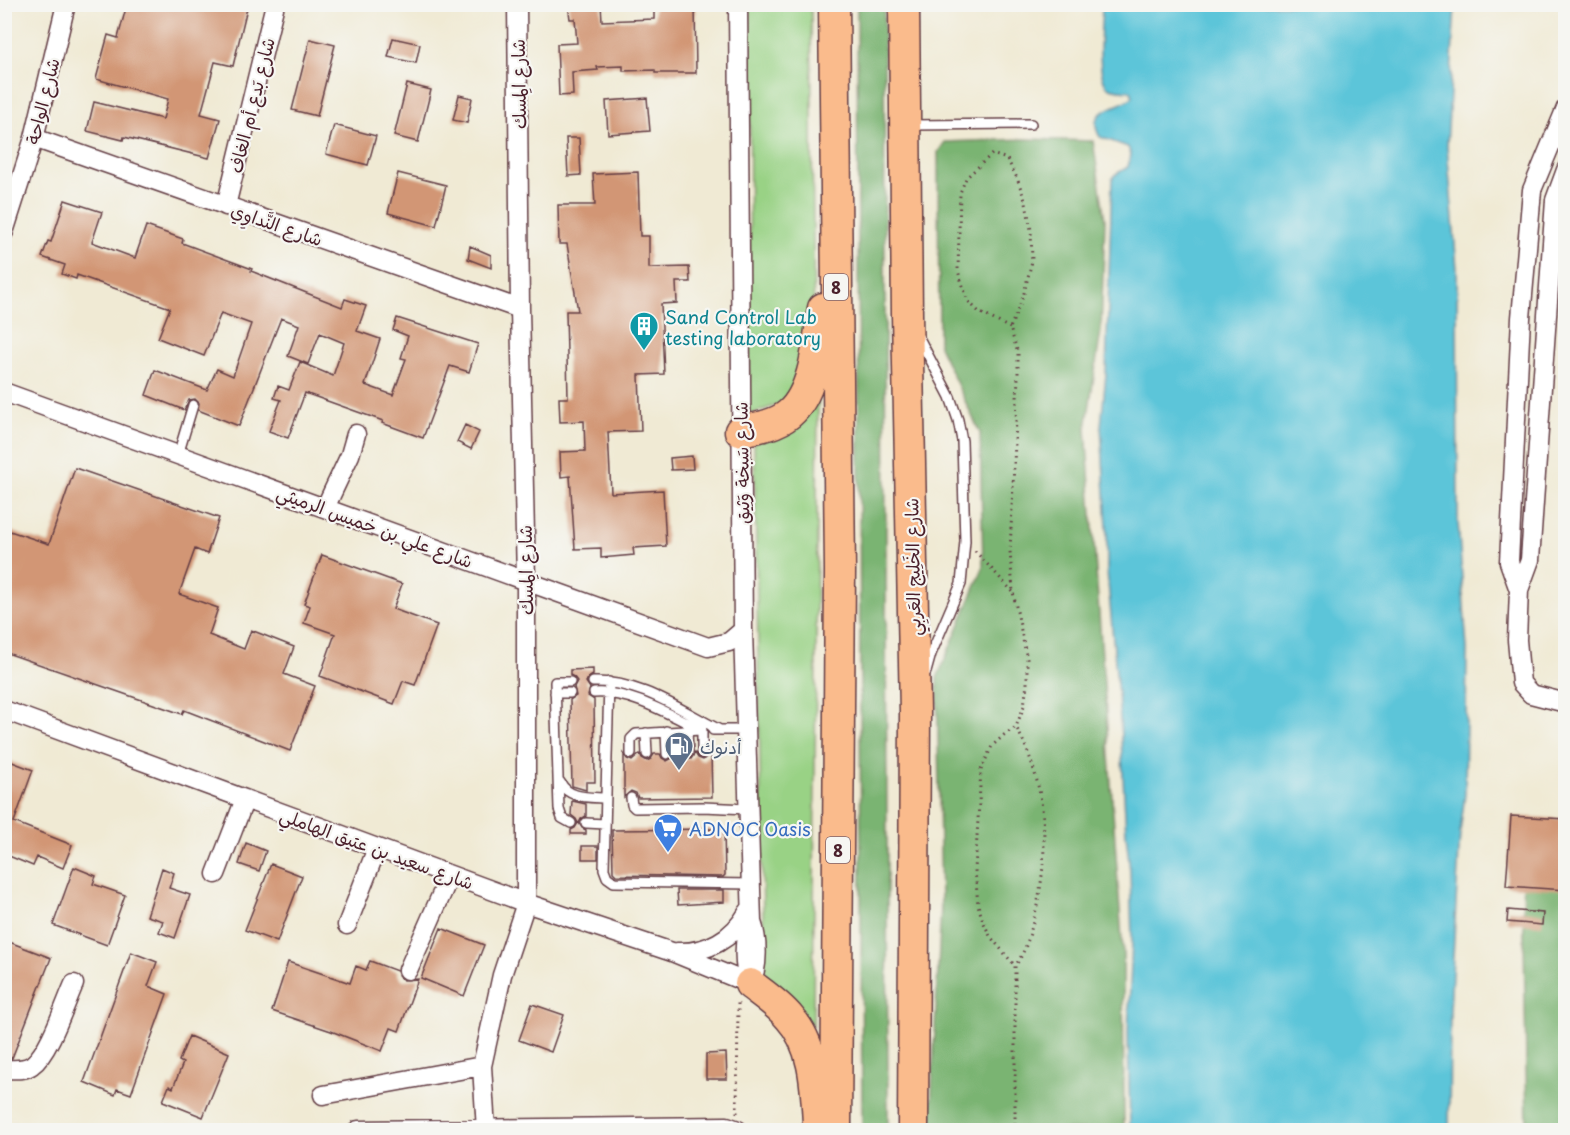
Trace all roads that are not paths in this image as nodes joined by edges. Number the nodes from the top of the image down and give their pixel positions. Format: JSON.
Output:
{"nodes":[{"id":1,"x":66,"y":4,"type":"edge"},
{"id":2,"x":275,"y":4,"type":"edge"},
{"id":3,"x":517,"y":4,"type":"edge"},
{"id":4,"x":738,"y":4,"type":"edge"},
{"id":5,"x":834,"y":4,"type":"edge"},
{"id":6,"x":904,"y":4,"type":"edge"},
{"id":7,"x":912,"y":4,"type":"edge"},
{"id":8,"x":905,"y":56,"type":"junction"},
{"id":9,"x":1566,"y":108,"type":"edge"},
{"id":10,"x":1031,"y":124,"type":"dead end"},
{"id":11,"x":906,"y":125,"type":"junction"},
{"id":12,"x":34,"y":138,"type":"junction"},
{"id":13,"x":1566,"y":170,"type":"edge"},
{"id":14,"x":226,"y":206,"type":"junction"},
{"id":15,"x":836,"y":228,"type":"junction"},
{"id":16,"x":4,"y":232,"type":"edge"},
{"id":17,"x":520,"y":309,"type":"junction"},
{"id":18,"x":907,"y":314,"type":"junction"},
{"id":19,"x":4,"y":392,"type":"edge"},
{"id":20,"x":193,"y":405,"type":"dead end"},
{"id":21,"x":740,"y":430,"type":"junction"},
{"id":22,"x":356,"y":434,"type":"dead end"},
{"id":23,"x":178,"y":455,"type":"junction"},
{"id":24,"x":325,"y":508,"type":"junction"},
{"id":25,"x":526,"y":580,"type":"junction"},
{"id":26,"x":1519,"y":590,"type":"junction"},
{"id":27,"x":742,"y":630,"type":"junction"},
{"id":28,"x":570,"y":682,"type":"dead end"},
{"id":29,"x":593,"y":682,"type":"dead end"},
{"id":30,"x":609,"y":682,"type":"junction"},
{"id":31,"x":555,"y":693,"type":"junction"},
{"id":32,"x":570,"y":693,"type":"dead end"},
{"id":33,"x":594,"y":693,"type":"dead end"},
{"id":34,"x":609,"y":693,"type":"junction"},
{"id":35,"x":1566,"y":703,"type":"edge"},
{"id":36,"x":4,"y":710,"type":"edge"},
{"id":37,"x":915,"y":712,"type":"junction"},
{"id":38,"x":687,"y":730,"type":"junction"},
{"id":39,"x":702,"y":730,"type":"junction"},
{"id":40,"x":720,"y":730,"type":"junction"},
{"id":41,"x":747,"y":730,"type":"junction"},
{"id":42,"x":666,"y":731,"type":"junction"},
{"id":43,"x":646,"y":733,"type":"junction"},
{"id":44,"x":687,"y":753,"type":"dead end"},
{"id":45,"x":702,"y":753,"type":"dead end"},
{"id":46,"x":630,"y":754,"type":"dead end"},
{"id":47,"x":646,"y":754,"type":"dead end"},
{"id":48,"x":667,"y":754,"type":"dead end"},
{"id":49,"x":559,"y":779,"type":"junction"},
{"id":50,"x":668,"y":797,"type":"dead end"},
{"id":51,"x":605,"y":798,"type":"junction"},
{"id":52,"x":631,"y":798,"type":"dead end"},
{"id":53,"x":648,"y":798,"type":"dead end"},
{"id":54,"x":245,"y":799,"type":"junction"},
{"id":55,"x":648,"y":808,"type":"junction"},
{"id":56,"x":668,"y":808,"type":"junction"},
{"id":57,"x":748,"y":809,"type":"junction"},
{"id":58,"x":571,"y":823,"type":"dead end"},
{"id":59,"x":586,"y":824,"type":"dead end"},
{"id":60,"x":604,"y":824,"type":"junction"},
{"id":61,"x":377,"y":848,"type":"junction"},
{"id":62,"x":216,"y":874,"type":"dead end"},
{"id":63,"x":450,"y":875,"type":"junction"},
{"id":64,"x":751,"y":884,"type":"junction"},
{"id":65,"x":526,"y":903,"type":"junction"},
{"id":66,"x":752,"y":915,"type":"junction"},
{"id":67,"x":347,"y":925,"type":"dead end"},
{"id":68,"x":672,"y":952,"type":"junction"},
{"id":69,"x":408,"y":970,"type":"dead end"},
{"id":70,"x":744,"y":982,"type":"junction"},
{"id":71,"x":74,"y":984,"type":"dead end"},
{"id":72,"x":482,"y":1066,"type":"junction"},
{"id":73,"x":4,"y":1069,"type":"edge"},
{"id":74,"x":323,"y":1095,"type":"dead end"},
{"id":75,"x":486,"y":1130,"type":"edge"},
{"id":76,"x":737,"y":1130,"type":"edge"},
{"id":77,"x":358,"y":1131,"type":"edge"},
{"id":78,"x":818,"y":1131,"type":"edge"},
{"id":79,"x":836,"y":1131,"type":"edge"},
{"id":80,"x":913,"y":1131,"type":"edge"}],
"edges":[{"from":1,"to":12,"type":"street","name":"شارع الواحة"},
{"from":2,"to":14,"type":"street","name":"شارع بَدع أم الغاف"},
{"from":3,"to":17,"type":"street","name":"شارع المِسك"},
{"from":4,"to":21,"type":"street","name":"شارع سَبخة وَثِيق"},
{"from":5,"to":15,"type":"highway","number":"8"},
{"from":6,"to":8,"type":"highway","name":"شارع الخَلِيج العَربِي"},
{"from":7,"to":8,"type":"lane"},
{"from":8,"to":11,"type":"highway","name":"شارع الخَلِيج العَربِي"},
{"from":9,"to":26,"type":"street"},
{"from":10,"to":11,"type":"lane"},
{"from":11,"to":18,"type":"highway","name":"شارع الخَلِيج العَربِي"},
{"from":12,"to":14,"type":"street","name":"شارع النَّداوِي"},
{"from":12,"to":16,"type":"street","name":"شارع الواحة"},
{"from":13,"to":26,"type":"street"},
{"from":14,"to":17,"type":"street","name":"شارع النَّداوِي"},
{"from":15,"to":21,"type":"highway"},
{"from":15,"to":79,"type":"highway","number":"8"},
{"from":17,"to":25,"type":"street","name":"شارع المِسك"},
{"from":18,"to":37,"type":"highway","name":"شارع الخَلِيج العَربِي"},
{"from":18,"to":37,"type":"lane"},
{"from":19,"to":23,"type":"street","name":"شارع علي بن خميس الرميثي"},
{"from":20,"to":23,"type":"lane"},
{"from":21,"to":27,"type":"street","name":"شارع سَبخة وَثِيق"},
{"from":22,"to":24,"type":"street"},
{"from":23,"to":24,"type":"street","name":"شارع علي بن خميس الرميثي"},
{"from":24,"to":25,"type":"street","name":"شارع علي بن خميس الرميثي"},
{"from":25,"to":27,"type":"street","name":"شارع علي بن خميس الرميثي"},
{"from":25,"to":65,"type":"street","name":"شارع المِسك"},
{"from":26,"to":35,"type":"street"},
{"from":27,"to":41,"type":"street","name":"شارع سَبخة وَثِيق"},
{"from":28,"to":31,"type":"lane"},
{"from":29,"to":30,"type":"lane"},
{"from":30,"to":34,"type":"lane"},
{"from":30,"to":40,"type":"lane"},
{"from":31,"to":32,"type":"lane"},
{"from":31,"to":49,"type":"lane"},
{"from":33,"to":34,"type":"lane"},
{"from":34,"to":39,"type":"lane"},
{"from":34,"to":51,"type":"lane"},
{"from":36,"to":54,"type":"street","name":"شارع سعيد بن عتيق الهاملي"},
{"from":37,"to":80,"type":"highway","name":"شارع الخَلِيج العَربِي"},
{"from":38,"to":39,"type":"lane"},
{"from":38,"to":42,"type":"lane"},
{"from":38,"to":44,"type":"lane"},
{"from":39,"to":40,"type":"lane"},
{"from":39,"to":45,"type":"lane"},
{"from":40,"to":41,"type":"lane"},
{"from":41,"to":57,"type":"street","name":"شارع سَبخة وَثِيق"},
{"from":42,"to":43,"type":"lane"},
{"from":42,"to":48,"type":"lane"},
{"from":43,"to":46,"type":"lane"},
{"from":43,"to":47,"type":"lane"},
{"from":49,"to":51,"type":"lane"},
{"from":49,"to":58,"type":"lane"},
{"from":50,"to":56,"type":"lane"},
{"from":51,"to":60,"type":"lane"},
{"from":52,"to":55,"type":"lane"},
{"from":53,"to":55,"type":"lane"},
{"from":54,"to":61,"type":"street","name":"شارع سعيد بن عتيق الهاملي"},
{"from":54,"to":62,"type":"street"},
{"from":55,"to":56,"type":"lane"},
{"from":56,"to":57,"type":"lane"},
{"from":57,"to":64,"type":"street","name":"شارع سَبخة وَثِيق"},
{"from":59,"to":60,"type":"lane"},
{"from":60,"to":64,"type":"lane"},
{"from":61,"to":63,"type":"street","name":"شارع سعيد بن عتيق الهاملي"},
{"from":61,"to":67,"type":"street"},
{"from":63,"to":65,"type":"street","name":"شارع سعيد بن عتيق الهاملي"},
{"from":63,"to":69,"type":"street"},
{"from":64,"to":66,"type":"street","name":"شارع سَبخة وَثِيق"},
{"from":65,"to":68,"type":"street","name":"شارع سعيد بن عتيق الهاملي"},
{"from":65,"to":72,"type":"street","name":"شارع المِسك"},
{"from":66,"to":68,"type":"street"},
{"from":66,"to":70,"type":"street","name":"شارع سَبخة وَثِيق"},
{"from":68,"to":70,"type":"street","name":"شارع سعيد بن عتيق الهاملي"},
{"from":70,"to":78,"type":"highway"},
{"from":71,"to":73,"type":"street"},
{"from":72,"to":74,"type":"street"},
{"from":72,"to":75,"type":"street","name":"شارع المِسك"},
{"from":75,"to":76,"type":"street"},
{"from":75,"to":77,"type":"street"}]}
